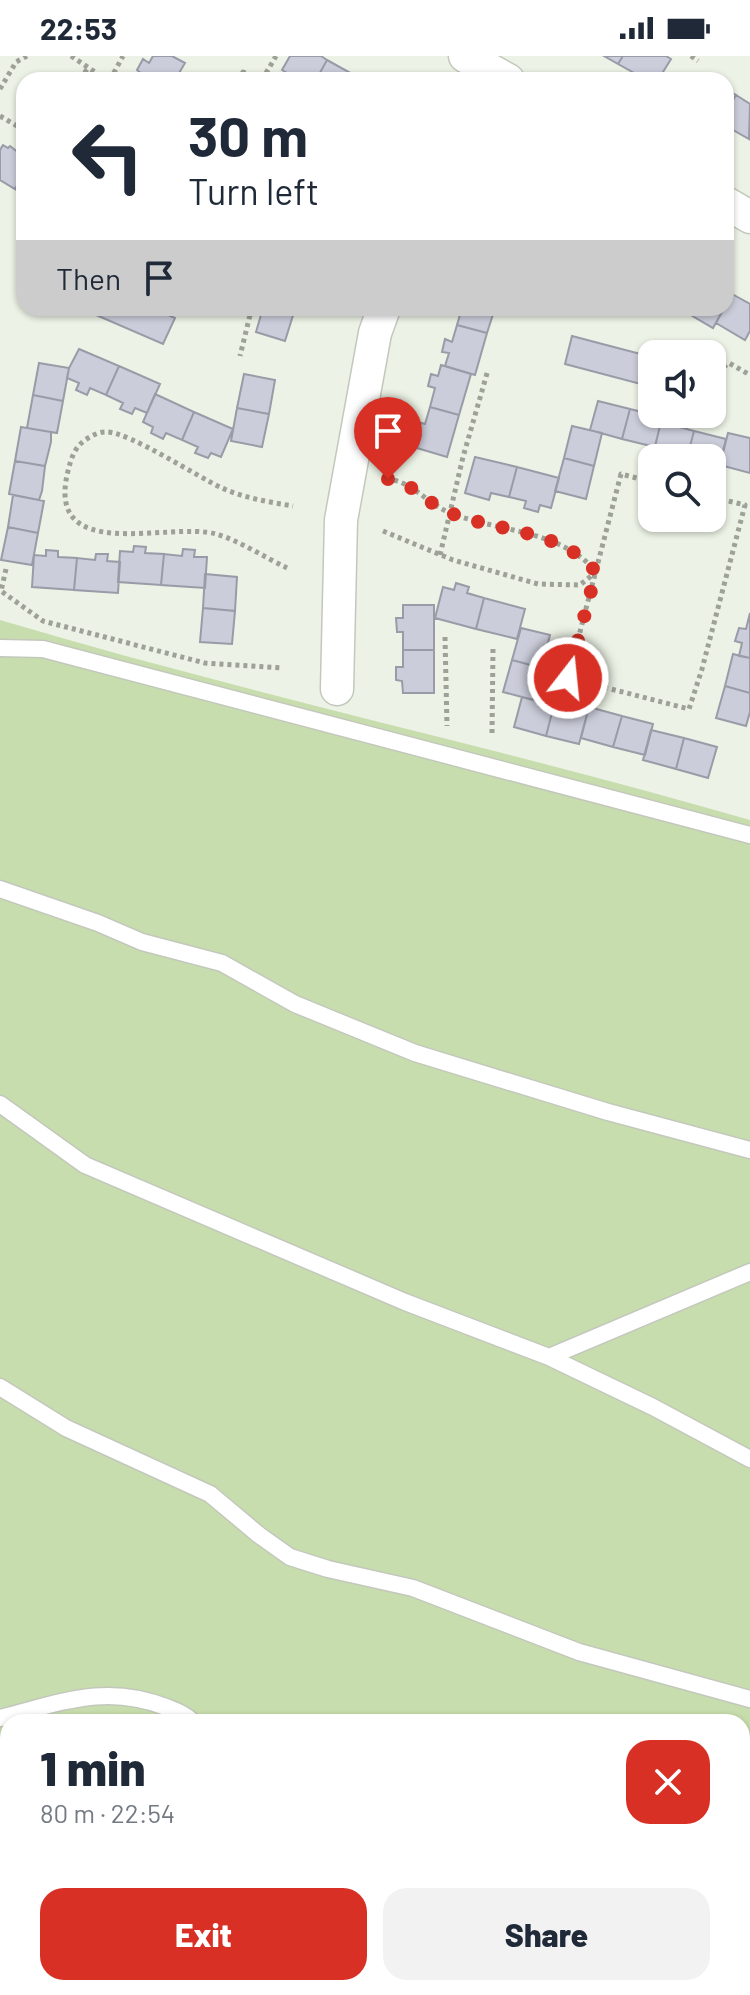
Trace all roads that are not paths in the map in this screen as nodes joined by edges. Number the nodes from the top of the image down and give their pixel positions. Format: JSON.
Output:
{"nodes":[{"id":1,"x":471,"y":63,"type":"edge"},
{"id":2,"x":491,"y":72,"type":"edge"},
{"id":3,"x":381,"y":316,"type":"edge"},
{"id":4,"x":0,"y":648,"type":"edge"},
{"id":5,"x":337,"y":689,"type":"dead end"},
{"id":6,"x":750,"y":835,"type":"edge"},
{"id":7,"x":0,"y":889,"type":"edge"},
{"id":8,"x":0,"y":1104,"type":"edge"},
{"id":9,"x":750,"y":1150,"type":"edge"},
{"id":10,"x":750,"y":1272,"type":"edge"},
{"id":11,"x":549,"y":1357,"type":"junction"},
{"id":12,"x":0,"y":1387,"type":"edge"},
{"id":13,"x":750,"y":1459,"type":"edge"},
{"id":14,"x":750,"y":1699,"type":"edge"},
{"id":15,"x":17,"y":1714,"type":"edge"},
{"id":16,"x":183,"y":1714,"type":"edge"}],
"edges":[{"from":1,"to":2,"type":"street"},
{"from":3,"to":5,"type":"street"},
{"from":4,"to":6,"type":"lane"},
{"from":7,"to":9,"type":"lane"},
{"from":8,"to":11,"type":"lane"},
{"from":10,"to":11,"type":"lane"},
{"from":11,"to":13,"type":"lane"},
{"from":12,"to":14,"type":"lane"},
{"from":15,"to":16,"type":"lane"}]}
